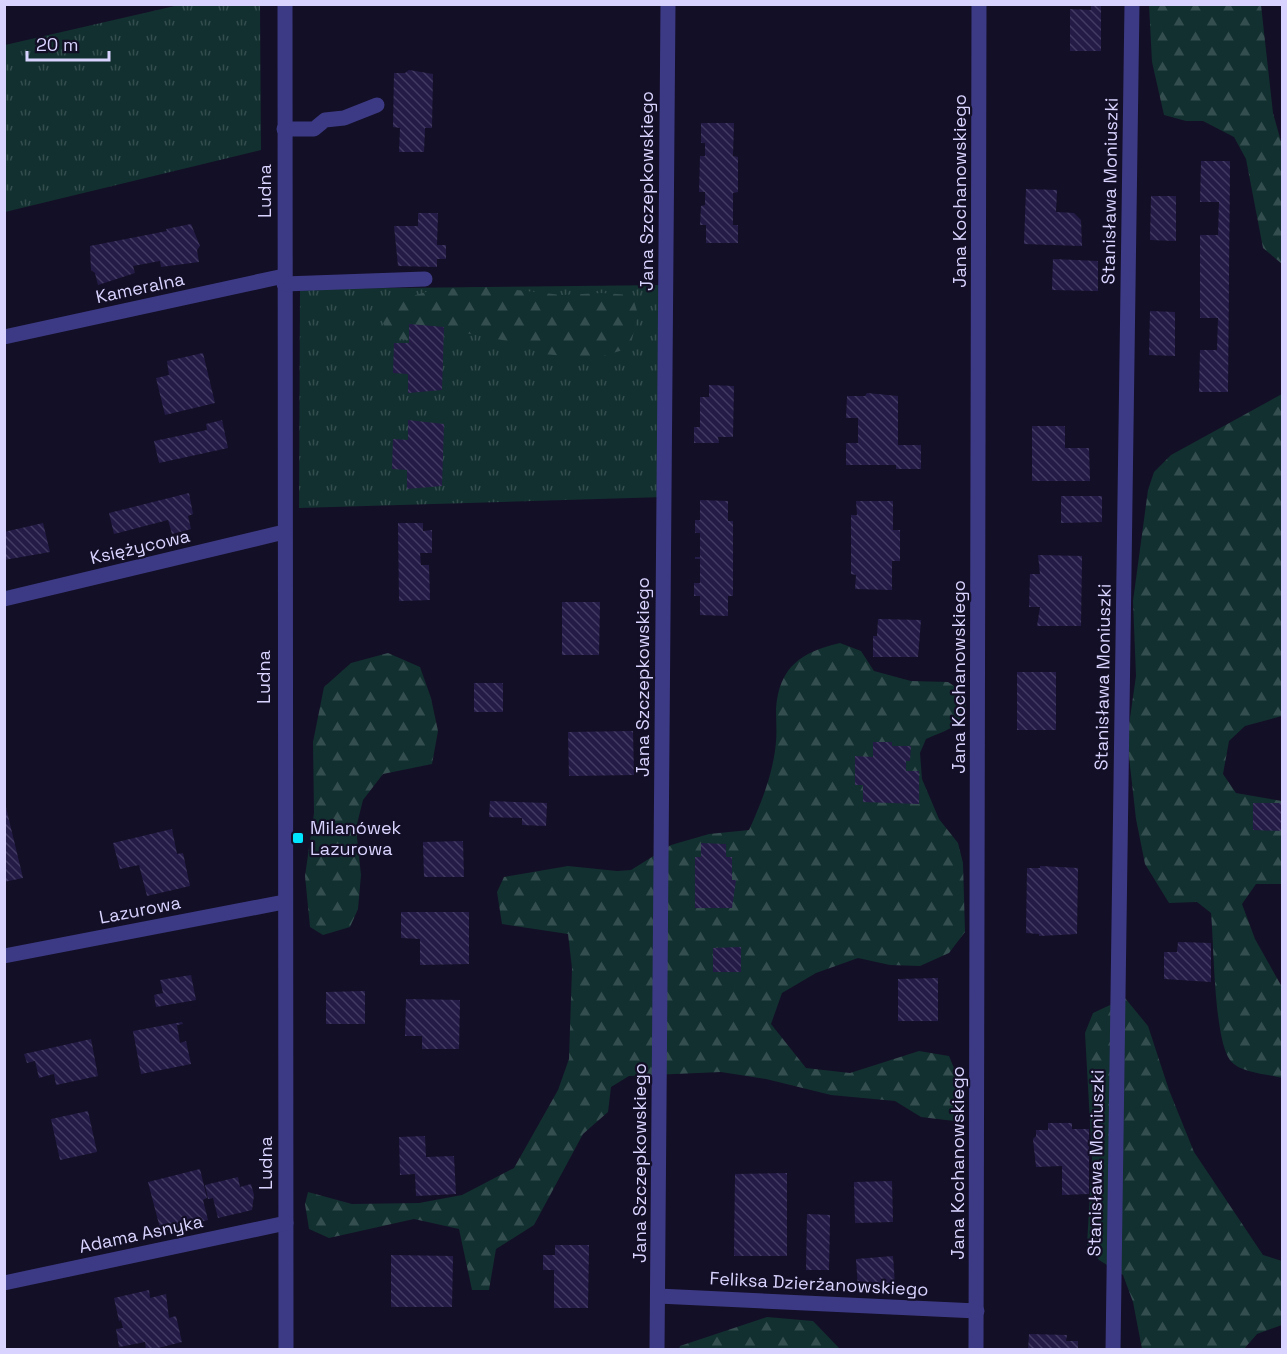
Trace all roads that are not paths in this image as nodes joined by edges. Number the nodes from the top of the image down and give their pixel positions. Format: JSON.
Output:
{"nodes":[{"id":1,"x":285,"y":4,"type":"edge"},
{"id":2,"x":668,"y":4,"type":"edge"},
{"id":3,"x":979,"y":4,"type":"edge"},
{"id":4,"x":1132,"y":4,"type":"edge"},
{"id":5,"x":377,"y":105,"type":"dead end"},
{"id":6,"x":284,"y":129,"type":"junction"},
{"id":7,"x":425,"y":279,"type":"dead end"},
{"id":8,"x":284,"y":280,"type":"junction"},
{"id":9,"x":4,"y":337,"type":"edge"},
{"id":10,"x":284,"y":532,"type":"junction"},
{"id":11,"x":4,"y":599,"type":"edge"},
{"id":12,"x":284,"y":902,"type":"junction"},
{"id":13,"x":4,"y":956,"type":"edge"},
{"id":14,"x":286,"y":1222,"type":"junction"},
{"id":15,"x":4,"y":1283,"type":"edge"},
{"id":16,"x":658,"y":1296,"type":"junction"},
{"id":17,"x":977,"y":1311,"type":"junction"},
{"id":18,"x":286,"y":1350,"type":"edge"},
{"id":19,"x":657,"y":1350,"type":"edge"},
{"id":20,"x":976,"y":1350,"type":"edge"},
{"id":21,"x":1113,"y":1350,"type":"edge"}],
"edges":[{"from":1,"to":6,"type":"street","name":"Ludna"},
{"from":2,"to":16,"type":"street","name":"Jana Szczepkowskiego"},
{"from":3,"to":17,"type":"street","name":"Jana Kochanowskiego"},
{"from":4,"to":21,"type":"street","name":"Stanisława Moniuszki"},
{"from":5,"to":6,"type":"street"},
{"from":6,"to":8,"type":"street","name":"Ludna"},
{"from":7,"to":8,"type":"street","name":"Kameralna"},
{"from":8,"to":9,"type":"street","name":"Kameralna"},
{"from":8,"to":10,"type":"street","name":"Ludna"},
{"from":10,"to":11,"type":"street","name":"Księżycowa"},
{"from":10,"to":12,"type":"street","name":"Ludna"},
{"from":12,"to":13,"type":"street","name":"Lazurowa"},
{"from":12,"to":14,"type":"street","name":"Ludna"},
{"from":14,"to":15,"type":"street","name":"Adama Asnyka"},
{"from":14,"to":18,"type":"street","name":"Ludna"},
{"from":16,"to":17,"type":"street","name":"Feliksa Dzierżanowskiego"},
{"from":16,"to":19,"type":"street","name":"Jana Szczepkowskiego"},
{"from":17,"to":20,"type":"street","name":"Jana Kochanowskiego"}]}
